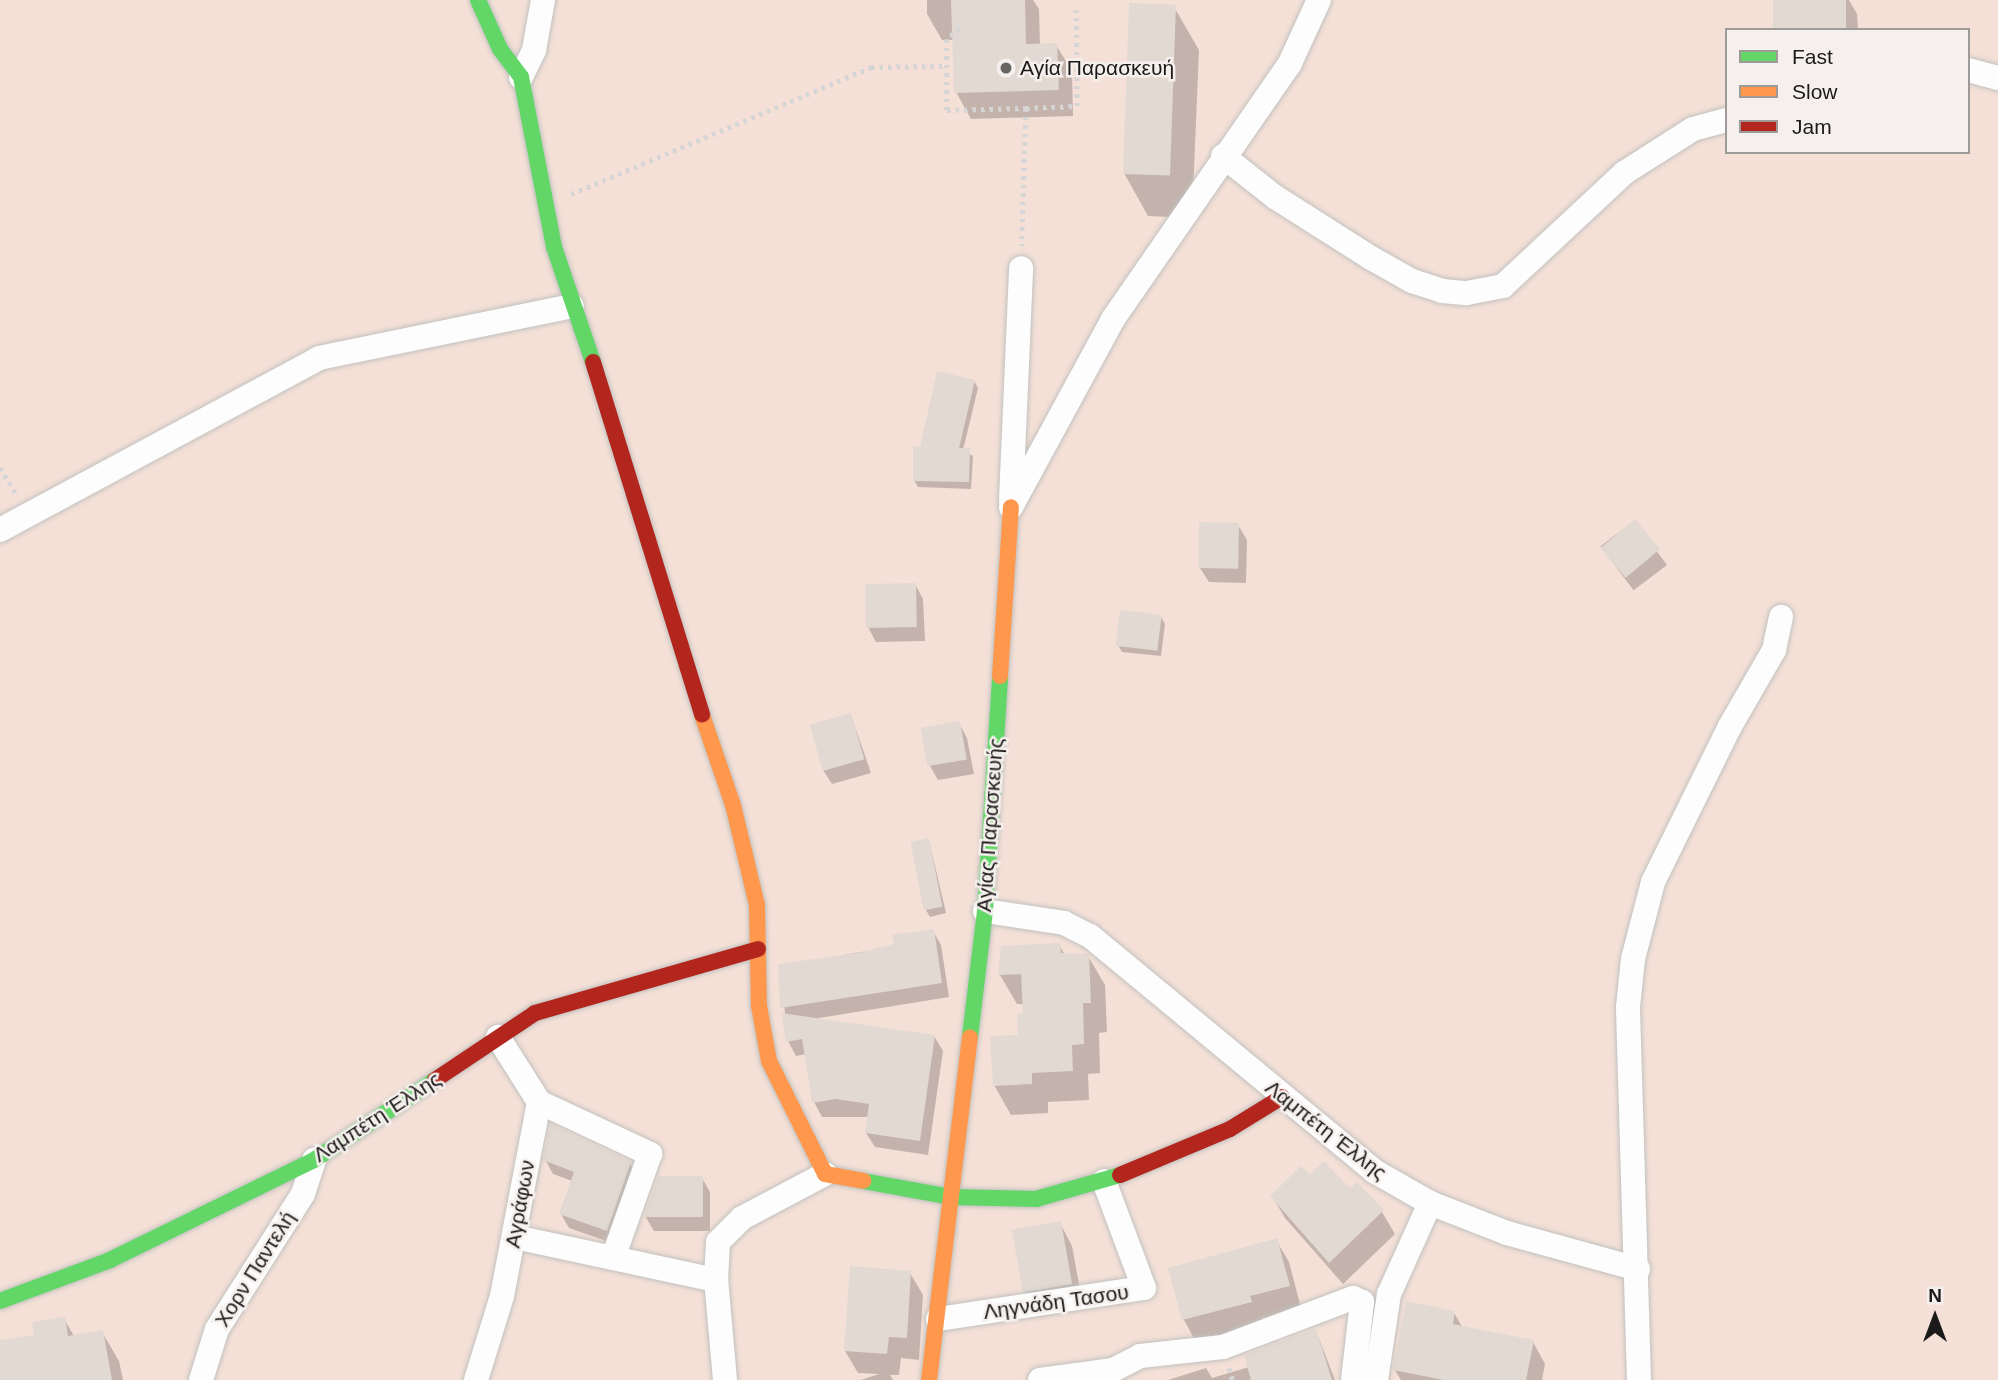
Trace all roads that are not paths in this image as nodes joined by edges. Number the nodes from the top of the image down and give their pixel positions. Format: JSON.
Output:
{"nodes":[{"id":1,"x":478,"y":0,"type":"edge"},
{"id":2,"x":543,"y":0,"type":"edge"},
{"id":3,"x":1320,"y":0,"type":"edge"},
{"id":4,"x":1970,"y":71,"type":"edge"},
{"id":5,"x":521,"y":77,"type":"junction"},
{"id":6,"x":1998,"y":78,"type":"edge"},
{"id":7,"x":1725,"y":121,"type":"edge"},
{"id":8,"x":1223,"y":156,"type":"junction"},
{"id":9,"x":1021,"y":268,"type":"road end"},
{"id":10,"x":572,"y":306,"type":"junction"},
{"id":11,"x":1011,"y":507,"type":"junction"},
{"id":12,"x":0,"y":530,"type":"edge"},
{"id":13,"x":1781,"y":617,"type":"dead end"},
{"id":14,"x":985,"y":911,"type":"junction"},
{"id":15,"x":758,"y":949,"type":"junction"},
{"id":16,"x":498,"y":1037,"type":"junction"},
{"id":17,"x":1282,"y":1097,"type":"junction"},
{"id":18,"x":539,"y":1102,"type":"junction"},
{"id":19,"x":314,"y":1160,"type":"junction"},
{"id":20,"x":825,"y":1174,"type":"junction"},
{"id":21,"x":1104,"y":1181,"type":"junction"},
{"id":22,"x":951,"y":1196,"type":"junction"},
{"id":23,"x":1430,"y":1203,"type":"junction"},
{"id":24,"x":515,"y":1237,"type":"junction"},
{"id":25,"x":613,"y":1258,"type":"junction"},
{"id":26,"x":1638,"y":1269,"type":"junction"},
{"id":27,"x":716,"y":1280,"type":"junction"},
{"id":28,"x":0,"y":1301,"type":"edge"},
{"id":29,"x":937,"y":1319,"type":"junction"},
{"id":30,"x":201,"y":1380,"type":"edge"},
{"id":31,"x":476,"y":1380,"type":"edge"},
{"id":32,"x":725,"y":1380,"type":"edge"},
{"id":33,"x":929,"y":1380,"type":"edge"},
{"id":34,"x":1040,"y":1380,"type":"edge"},
{"id":35,"x":1353,"y":1380,"type":"edge"},
{"id":36,"x":1376,"y":1380,"type":"edge"},
{"id":37,"x":1639,"y":1380,"type":"edge"}],
"edges":[{"from":1,"to":5,"type":"street"},
{"from":2,"to":5,"type":"street"},
{"from":3,"to":8,"type":"street"},
{"from":4,"to":6,"type":"street"},
{"from":5,"to":10,"type":"street"},
{"from":7,"to":8,"type":"street"},
{"from":8,"to":11,"type":"street"},
{"from":9,"to":11,"type":"street","name":"Αγίας Παρασκευής"},
{"from":10,"to":12,"type":"street"},
{"from":10,"to":15,"type":"street"},
{"from":11,"to":14,"type":"street","name":"Αγίας Παρασκευής"},
{"from":13,"to":26,"type":"street"},
{"from":14,"to":17,"type":"street","name":"Λαμπέτη Έλλης"},
{"from":14,"to":22,"type":"street","name":"Αγίας Παρασκευής"},
{"from":15,"to":16,"type":"street","name":"Λαμπέτη Έλλης"},
{"from":15,"to":20,"type":"street"},
{"from":16,"to":18,"type":"street"},
{"from":16,"to":19,"type":"street","name":"Λαμπέτη Έλλης"},
{"from":17,"to":21,"type":"street"},
{"from":17,"to":23,"type":"street","name":"Λαμπέτη Έλλης"},
{"from":18,"to":24,"type":"street","name":"Αγράφων"},
{"from":18,"to":25,"type":"street"},
{"from":19,"to":28,"type":"street","name":"Λαμπέτη Έλλης"},
{"from":19,"to":30,"type":"street","name":"Χορν Παντελή"},
{"from":20,"to":22,"type":"street"},
{"from":20,"to":27,"type":"street"},
{"from":21,"to":22,"type":"street"},
{"from":21,"to":29,"type":"street","name":"Ληγνάδη Τασου"},
{"from":22,"to":29,"type":"street","name":"Αγίας Παρασκευής"},
{"from":23,"to":26,"type":"street","name":"Λαμπέτη Έλλης"},
{"from":23,"to":36,"type":"street"},
{"from":24,"to":25,"type":"street"},
{"from":24,"to":31,"type":"street","name":"Αγράφων"},
{"from":25,"to":27,"type":"street"},
{"from":26,"to":37,"type":"street"},
{"from":27,"to":32,"type":"street"},
{"from":29,"to":33,"type":"street","name":"Αγίας Παρασκευής"},
{"from":34,"to":35,"type":"street"}]}
